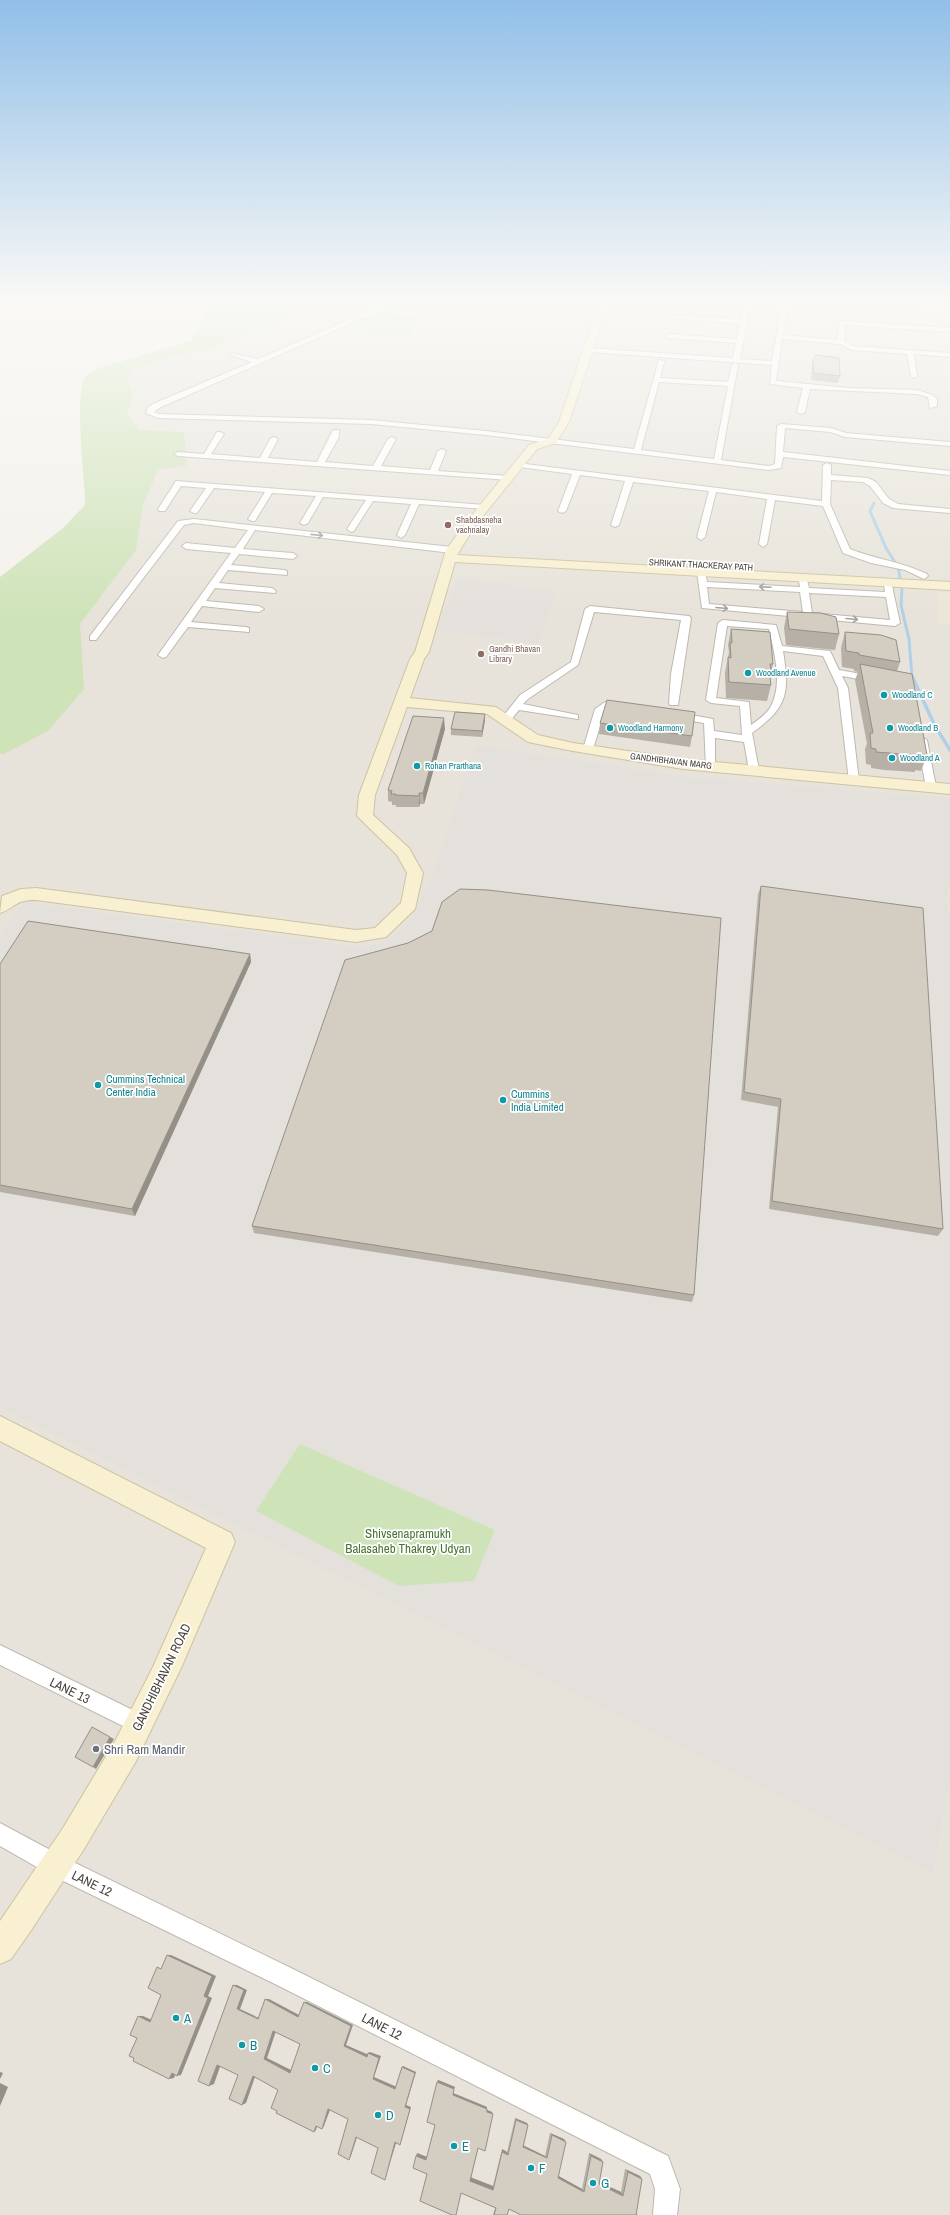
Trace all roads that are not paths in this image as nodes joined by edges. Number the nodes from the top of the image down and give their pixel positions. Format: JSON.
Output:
{"nodes":[{"id":1,"x":156,"y":406,"type":"edge"},
{"id":2,"x":569,"y":406,"type":"edge"},
{"id":3,"x":649,"y":406,"type":"edge"},
{"id":4,"x":728,"y":406,"type":"edge"},
{"id":5,"x":802,"y":406,"type":"edge"},
{"id":6,"x":801,"y":412,"type":"dead end"},
{"id":7,"x":336,"y":432,"type":"dead end"},
{"id":8,"x":220,"y":434,"type":"dead end"},
{"id":9,"x":274,"y":439,"type":"dead end"},
{"id":10,"x":392,"y":439,"type":"dead end"},
{"id":11,"x":552,"y":441,"type":"junction"},
{"id":12,"x":950,"y":444,"type":"edge"},
{"id":13,"x":442,"y":451,"type":"dead end"},
{"id":14,"x":636,"y":452,"type":"junction"},
{"id":15,"x":178,"y":454,"type":"dead end"},
{"id":16,"x":780,"y":454,"type":"junction"},
{"id":17,"x":206,"y":456,"type":"junction"},
{"id":18,"x":263,"y":460,"type":"junction"},
{"id":19,"x":717,"y":461,"type":"junction"},
{"id":20,"x":320,"y":464,"type":"junction"},
{"id":21,"x":520,"y":465,"type":"junction"},
{"id":22,"x":826,"y":465,"type":"dead end"},
{"id":23,"x":376,"y":468,"type":"junction"},
{"id":24,"x":433,"y":472,"type":"junction"},
{"id":25,"x":577,"y":472,"type":"junction"},
{"id":26,"x":950,"y":473,"type":"edge"},
{"id":27,"x":826,"y":477,"type":"junction"},
{"id":28,"x":509,"y":478,"type":"junction"},
{"id":29,"x":630,"y":479,"type":"junction"},
{"id":30,"x":212,"y":485,"type":"junction"},
{"id":31,"x":270,"y":490,"type":"junction"},
{"id":32,"x":713,"y":490,"type":"junction"},
{"id":33,"x":322,"y":494,"type":"junction"},
{"id":34,"x":371,"y":498,"type":"junction"},
{"id":35,"x":771,"y":498,"type":"junction"},
{"id":36,"x":416,"y":502,"type":"junction"},
{"id":37,"x":826,"y":504,"type":"junction"},
{"id":38,"x":485,"y":507,"type":"junction"},
{"id":39,"x":162,"y":509,"type":"dead end"},
{"id":40,"x":194,"y":511,"type":"dead end"},
{"id":41,"x":562,"y":511,"type":"dead end"},
{"id":42,"x":950,"y":511,"type":"edge"},
{"id":43,"x":304,"y":523,"type":"dead end"},
{"id":44,"x":615,"y":525,"type":"dead end"},
{"id":45,"x":251,"y":527,"type":"junction"},
{"id":46,"x":351,"y":529,"type":"dead end"},
{"id":47,"x":401,"y":535,"type":"dead end"},
{"id":48,"x":701,"y":537,"type":"dead end"},
{"id":49,"x":764,"y":544,"type":"dead end"},
{"id":50,"x":186,"y":546,"type":"dead end"},
{"id":51,"x":236,"y":551,"type":"junction"},
{"id":52,"x":450,"y":554,"type":"junction"},
{"id":53,"x":293,"y":556,"type":"dead end"},
{"id":54,"x":225,"y":567,"type":"junction"},
{"id":55,"x":284,"y":573,"type":"dead end"},
{"id":56,"x":701,"y":578,"type":"junction"},
{"id":57,"x":918,"y":578,"type":"junction"},
{"id":58,"x":950,"y":578,"type":"edge"},
{"id":59,"x":803,"y":584,"type":"junction"},
{"id":60,"x":891,"y":584,"type":"junction"},
{"id":61,"x":213,"y":585,"type":"junction"},
{"id":62,"x":950,"y":586,"type":"edge"},
{"id":63,"x":272,"y":591,"type":"dead end"},
{"id":64,"x":200,"y":603,"type":"junction"},
{"id":65,"x":259,"y":609,"type":"dead end"},
{"id":66,"x":808,"y":616,"type":"junction"},
{"id":67,"x":185,"y":624,"type":"junction"},
{"id":68,"x":246,"y":630,"type":"dead end"},
{"id":69,"x":93,"y":638,"type":"dead end"},
{"id":70,"x":777,"y":648,"type":"junction"},
{"id":71,"x":163,"y":655,"type":"dead end"},
{"id":72,"x":836,"y":672,"type":"junction"},
{"id":73,"x":882,"y":680,"type":"edge"},
{"id":74,"x":402,"y":702,"type":"junction"},
{"id":75,"x":674,"y":703,"type":"dead end"},
{"id":76,"x":516,"y":706,"type":"junction"},
{"id":77,"x":632,"y":708,"type":"edge"},
{"id":78,"x":662,"y":713,"type":"edge"},
{"id":79,"x":574,"y":717,"type":"dead end"},
{"id":80,"x":506,"y":719,"type":"junction"},
{"id":81,"x":920,"y":726,"type":"edge"},
{"id":82,"x":710,"y":734,"type":"junction"},
{"id":83,"x":748,"y":735,"type":"junction"},
{"id":84,"x":588,"y":749,"type":"junction"},
{"id":85,"x":710,"y":766,"type":"junction"},
{"id":86,"x":754,"y":770,"type":"junction"},
{"id":87,"x":854,"y":781,"type":"junction"},
{"id":88,"x":931,"y":787,"type":"junction"},
{"id":89,"x":950,"y":789,"type":"edge"},
{"id":90,"x":0,"y":907,"type":"edge"},
{"id":91,"x":0,"y":1428,"type":"edge"},
{"id":92,"x":0,"y":1656,"type":"edge"},
{"id":93,"x":140,"y":1724,"type":"junction"},
{"id":94,"x":0,"y":1834,"type":"edge"},
{"id":95,"x":57,"y":1866,"type":"junction"},
{"id":96,"x":0,"y":1948,"type":"edge"},
{"id":97,"x":665,"y":2215,"type":"edge"}],
"edges":[{"from":1,"to":11,"type":"street"},
{"from":2,"to":11,"type":"street"},
{"from":3,"to":14,"type":"street"},
{"from":4,"to":19,"type":"street"},
{"from":5,"to":6,"type":"street"},
{"from":7,"to":20,"type":"street"},
{"from":8,"to":17,"type":"street"},
{"from":9,"to":18,"type":"street"},
{"from":10,"to":23,"type":"street"},
{"from":11,"to":14,"type":"street"},
{"from":11,"to":21,"type":"street"},
{"from":12,"to":16,"type":"street"},
{"from":13,"to":24,"type":"street"},
{"from":14,"to":19,"type":"street"},
{"from":15,"to":17,"type":"street"},
{"from":16,"to":19,"type":"street"},
{"from":16,"to":26,"type":"street"},
{"from":17,"to":18,"type":"street"},
{"from":18,"to":20,"type":"street"},
{"from":20,"to":23,"type":"street"},
{"from":21,"to":25,"type":"street"},
{"from":21,"to":28,"type":"street"},
{"from":22,"to":27,"type":"street"},
{"from":23,"to":24,"type":"street"},
{"from":24,"to":28,"type":"street"},
{"from":25,"to":29,"type":"street"},
{"from":25,"to":41,"type":"street"},
{"from":27,"to":37,"type":"street"},
{"from":27,"to":42,"type":"street"},
{"from":28,"to":38,"type":"street"},
{"from":29,"to":32,"type":"street"},
{"from":29,"to":44,"type":"street"},
{"from":30,"to":31,"type":"street"},
{"from":30,"to":39,"type":"street"},
{"from":30,"to":40,"type":"street"},
{"from":31,"to":33,"type":"street"},
{"from":31,"to":45,"type":"street"},
{"from":32,"to":35,"type":"street"},
{"from":32,"to":48,"type":"street"},
{"from":33,"to":34,"type":"street"},
{"from":33,"to":43,"type":"street"},
{"from":34,"to":36,"type":"street"},
{"from":34,"to":46,"type":"street"},
{"from":35,"to":37,"type":"street"},
{"from":35,"to":49,"type":"street"},
{"from":36,"to":38,"type":"street"},
{"from":36,"to":47,"type":"street"},
{"from":37,"to":57,"type":"street"},
{"from":38,"to":52,"type":"street"},
{"from":45,"to":51,"type":"street"},
{"from":45,"to":52,"type":"street"},
{"from":45,"to":69,"type":"street"},
{"from":50,"to":51,"type":"street"},
{"from":51,"to":53,"type":"street"},
{"from":51,"to":54,"type":"street"},
{"from":52,"to":56,"type":"street","name":"SHRIKANT THACKERAY PATH"},
{"from":52,"to":60,"type":"street","name":"SHRIKANT THACKERAY PATH"},
{"from":52,"to":74,"type":"street"},
{"from":54,"to":55,"type":"street"},
{"from":54,"to":61,"type":"street"},
{"from":59,"to":56,"type":"street","name":"SHRIKANT THACKERAY PATH","one_way":true},
{"from":56,"to":66,"type":"street","one_way":true},
{"from":57,"to":58,"type":"street","name":"SHRIKANT THACKERAY PATH"},
{"from":57,"to":60,"type":"street","name":"SHRIKANT THACKERAY PATH"},
{"from":57,"to":62,"type":"street","name":"SHRIKANT THACKERAY PATH"},
{"from":59,"to":60,"type":"street","name":"SHRIKANT THACKERAY PATH"},
{"from":59,"to":66,"type":"street"},
{"from":66,"to":60,"type":"street","one_way":true},
{"from":61,"to":63,"type":"street"},
{"from":61,"to":64,"type":"street"},
{"from":64,"to":65,"type":"street"},
{"from":64,"to":67,"type":"street"},
{"from":67,"to":68,"type":"street"},
{"from":67,"to":71,"type":"street"},
{"from":70,"to":72,"type":"street"},
{"from":70,"to":83,"type":"street"},
{"from":70,"to":83,"type":"street"},
{"from":72,"to":73,"type":"street"},
{"from":72,"to":87,"type":"street"},
{"from":74,"to":80,"type":"street","name":"GANDHIBHAVAN MARG"},
{"from":74,"to":90,"type":"street"},
{"from":75,"to":76,"type":"street"},
{"from":76,"to":79,"type":"street"},
{"from":76,"to":80,"type":"street"},
{"from":77,"to":84,"type":"street"},
{"from":78,"to":82,"type":"street"},
{"from":80,"to":84,"type":"street","name":"GANDHIBHAVAN MARG"},
{"from":81,"to":88,"type":"street"},
{"from":82,"to":83,"type":"street"},
{"from":82,"to":85,"type":"street"},
{"from":83,"to":86,"type":"street"},
{"from":84,"to":85,"type":"street","name":"GANDHIBHAVAN MARG"},
{"from":85,"to":86,"type":"street","name":"GANDHIBHAVAN MARG"},
{"from":86,"to":87,"type":"street","name":"GANDHIBHAVAN MARG"},
{"from":87,"to":88,"type":"street","name":"GANDHIBHAVAN MARG"},
{"from":88,"to":89,"type":"street","name":"GANDHIBHAVAN MARG"},
{"from":91,"to":93,"type":"street","name":"GANDHIBHAVAN ROAD"},
{"from":92,"to":93,"type":"street","name":"LANE 13"},
{"from":93,"to":95,"type":"street","name":"GANDHIBHAVAN ROAD"},
{"from":94,"to":95,"type":"street","name":"LANE 12"},
{"from":95,"to":96,"type":"street","name":"GANDHIBHAVAN ROAD"},
{"from":95,"to":97,"type":"street","name":"LANE 12"}]}
